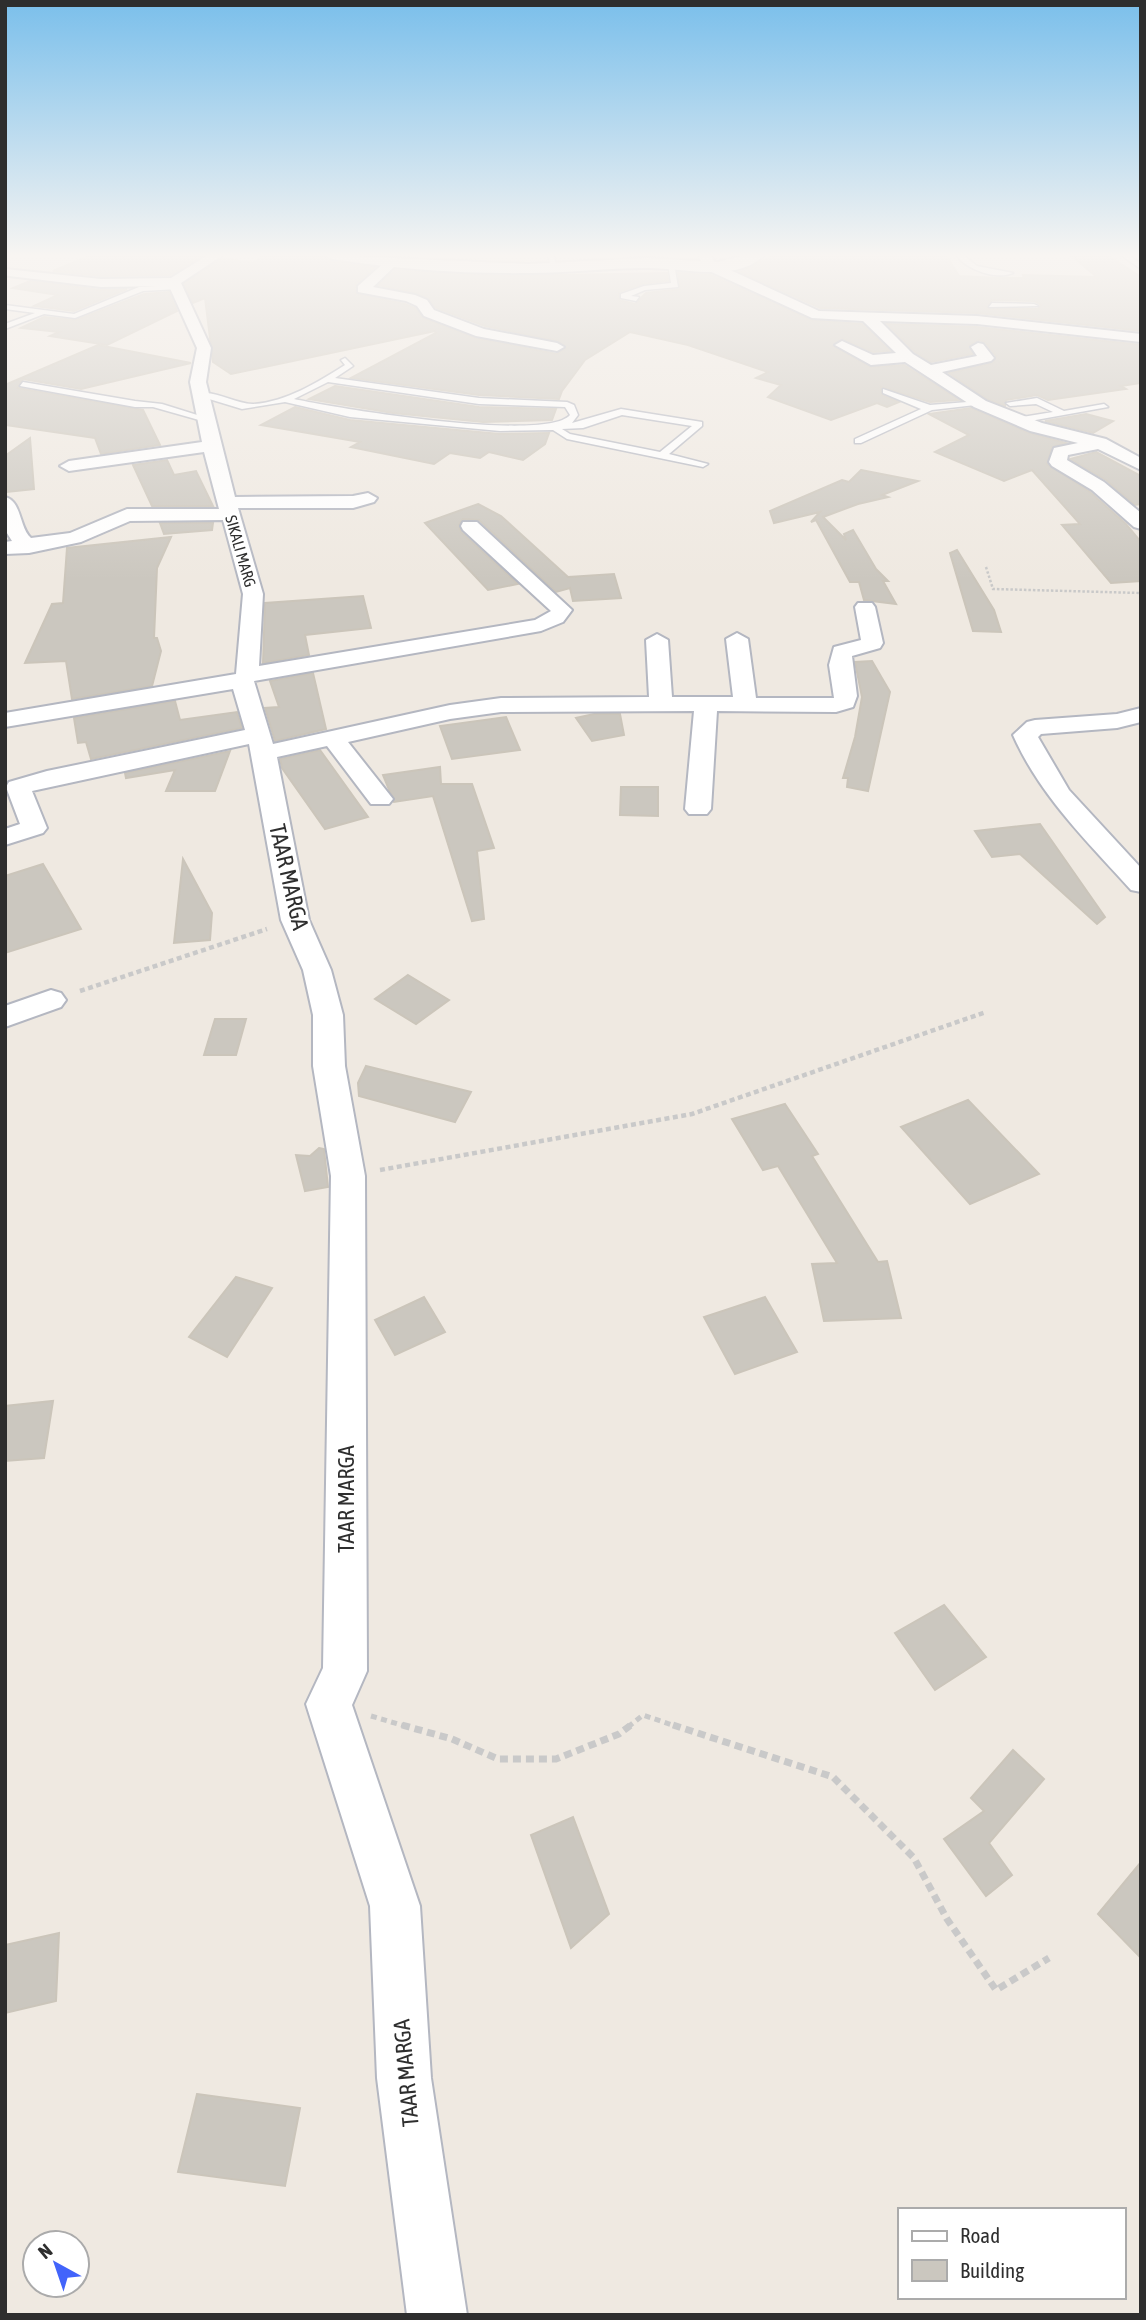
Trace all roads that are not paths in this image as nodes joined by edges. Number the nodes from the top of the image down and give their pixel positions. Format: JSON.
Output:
{"nodes":[{"id":1,"x":201,"y":363,"type":"edge"},
{"id":2,"x":347,"y":363,"type":"edge"},
{"id":3,"x":918,"y":363,"type":"edge"},
{"id":4,"x":964,"y":363,"type":"edge"},
{"id":5,"x":929,"y":370,"type":"junction"},
{"id":6,"x":326,"y":379,"type":"junction"},
{"id":7,"x":23,"y":384,"type":"dead end"},
{"id":8,"x":886,"y":391,"type":"dead end"},
{"id":9,"x":200,"y":395,"type":"junction"},
{"id":10,"x":282,"y":399,"type":"junction"},
{"id":11,"x":1010,"y":403,"type":"dead end"},
{"id":12,"x":980,"y":404,"type":"junction"},
{"id":13,"x":1104,"y":407,"type":"dead end"},
{"id":14,"x":930,"y":408,"type":"junction"},
{"id":15,"x":1062,"y":413,"type":"junction"},
{"id":16,"x":206,"y":419,"type":"junction"},
{"id":17,"x":1019,"y":420,"type":"junction"},
{"id":18,"x":555,"y":427,"type":"junction"},
{"id":19,"x":858,"y":441,"type":"dead end"},
{"id":20,"x":1100,"y":443,"type":"junction"},
{"id":21,"x":211,"y":446,"type":"junction"},
{"id":22,"x":662,"y":455,"type":"junction"},
{"id":23,"x":703,"y":464,"type":"dead end"},
{"id":24,"x":1141,"y":465,"type":"edge"},
{"id":25,"x":69,"y":467,"type":"dead end"},
{"id":26,"x":368,"y":498,"type":"dead end"},
{"id":27,"x":5,"y":502,"type":"edge"},
{"id":28,"x":229,"y":509,"type":"junction"},
{"id":29,"x":1141,"y":523,"type":"edge"},
{"id":30,"x":470,"y":526,"type":"dead end"},
{"id":31,"x":29,"y":547,"type":"junction"},
{"id":32,"x":5,"y":548,"type":"edge"},
{"id":33,"x":865,"y":607,"type":"dead end"},
{"id":34,"x":737,"y":639,"type":"dead end"},
{"id":35,"x":657,"y":640,"type":"dead end"},
{"id":36,"x":244,"y":678,"type":"junction"},
{"id":37,"x":661,"y":704,"type":"junction"},
{"id":38,"x":706,"y":705,"type":"junction"},
{"id":39,"x":746,"y":706,"type":"junction"},
{"id":40,"x":1141,"y":715,"type":"edge"},
{"id":41,"x":5,"y":720,"type":"edge"},
{"id":42,"x":333,"y":738,"type":"junction"},
{"id":43,"x":261,"y":744,"type":"junction"},
{"id":44,"x":380,"y":799,"type":"dead end"},
{"id":45,"x":698,"y":809,"type":"dead end"},
{"id":46,"x":5,"y":837,"type":"edge"},
{"id":47,"x":1141,"y":884,"type":"edge"},
{"id":48,"x":51,"y":1000,"type":"road end"},
{"id":49,"x":5,"y":1017,"type":"edge"},
{"id":50,"x":437,"y":2315,"type":"edge"}],
"edges":[{"from":1,"to":9,"type":"street","name":"SIKALI MARG"},
{"from":2,"to":6,"type":"lane"},
{"from":3,"to":5,"type":"street"},
{"from":4,"to":5,"type":"street"},
{"from":5,"to":12,"type":"street"},
{"from":6,"to":10,"type":"lane"},
{"from":6,"to":18,"type":"lane"},
{"from":7,"to":16,"type":"lane"},
{"from":8,"to":14,"type":"lane"},
{"from":9,"to":10,"type":"lane"},
{"from":9,"to":16,"type":"street","name":"SIKALI MARG"},
{"from":10,"to":18,"type":"lane"},
{"from":11,"to":15,"type":"lane"},
{"from":12,"to":14,"type":"lane"},
{"from":12,"to":17,"type":"street"},
{"from":13,"to":15,"type":"lane"},
{"from":14,"to":19,"type":"lane"},
{"from":15,"to":17,"type":"lane"},
{"from":16,"to":21,"type":"street","name":"SIKALI MARG"},
{"from":17,"to":20,"type":"street"},
{"from":18,"to":22,"type":"lane"},
{"from":18,"to":22,"type":"lane"},
{"from":20,"to":24,"type":"street"},
{"from":20,"to":29,"type":"street"},
{"from":21,"to":25,"type":"street"},
{"from":21,"to":28,"type":"street","name":"SIKALI MARG"},
{"from":22,"to":23,"type":"lane"},
{"from":26,"to":28,"type":"street"},
{"from":27,"to":31,"type":"street"},
{"from":28,"to":31,"type":"street"},
{"from":28,"to":36,"type":"street","name":"SIKALI MARG"},
{"from":30,"to":36,"type":"street"},
{"from":31,"to":32,"type":"street"},
{"from":33,"to":39,"type":"street"},
{"from":34,"to":39,"type":"street"},
{"from":35,"to":37,"type":"street"},
{"from":36,"to":41,"type":"street"},
{"from":36,"to":43,"type":"street","name":"TAAR MARGA"},
{"from":37,"to":38,"type":"street"},
{"from":37,"to":42,"type":"street"},
{"from":38,"to":39,"type":"street"},
{"from":38,"to":45,"type":"street"},
{"from":40,"to":47,"type":"street"},
{"from":42,"to":43,"type":"street"},
{"from":42,"to":44,"type":"street"},
{"from":43,"to":46,"type":"street"},
{"from":43,"to":50,"type":"street","name":"TAAR MARGA"},
{"from":48,"to":49,"type":"street"}]}
